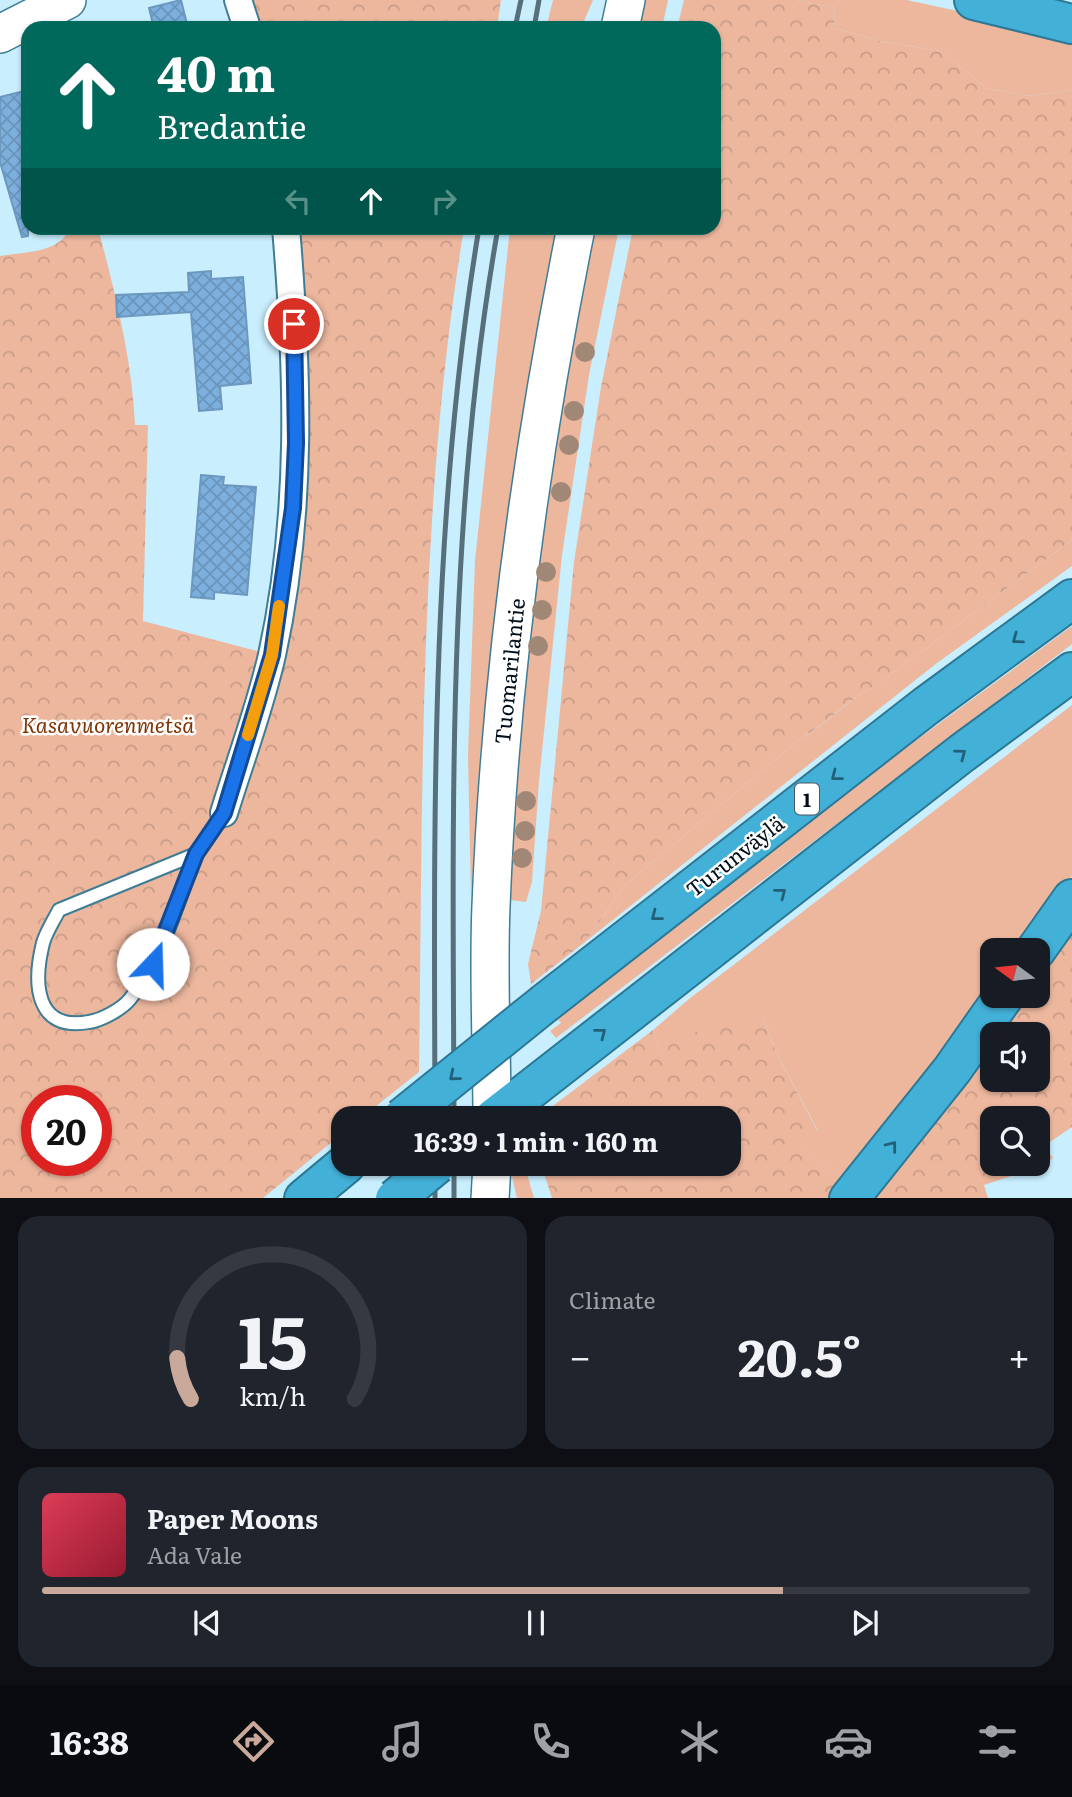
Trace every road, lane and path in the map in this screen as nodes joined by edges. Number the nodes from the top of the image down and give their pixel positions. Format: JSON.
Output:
{"nodes":[{"id":1,"x":67,"y":0,"type":"edge"},
{"id":2,"x":239,"y":0,"type":"edge"},
{"id":3,"x":626,"y":0,"type":"edge"},
{"id":4,"x":974,"y":0,"type":"edge"},
{"id":5,"x":26,"y":21,"type":"edge"},
{"id":6,"x":245,"y":21,"type":"edge"},
{"id":7,"x":622,"y":21,"type":"edge"},
{"id":8,"x":21,"y":23,"type":"edge"},
{"id":9,"x":1072,"y":24,"type":"edge"},
{"id":10,"x":0,"y":34,"type":"edge"},
{"id":11,"x":287,"y":235,"type":"edge"},
{"id":12,"x":575,"y":235,"type":"edge"},
{"id":13,"x":1072,"y":599,"type":"edge"},
{"id":14,"x":1072,"y":672,"type":"edge"},
{"id":15,"x":224,"y":813,"type":"joint"},
{"id":16,"x":196,"y":854,"type":"junction"},
{"id":17,"x":1072,"y":899,"type":"edge"},
{"id":18,"x":1044,"y":938,"type":"edge"},
{"id":19,"x":996,"y":1008,"type":"edge"},
{"id":20,"x":417,"y":1106,"type":"edge"},
{"id":21,"x":493,"y":1106,"type":"edge"},
{"id":22,"x":508,"y":1106,"type":"edge"},
{"id":23,"x":332,"y":1176,"type":"edge"},
{"id":24,"x":423,"y":1176,"type":"edge"},
{"id":25,"x":305,"y":1198,"type":"edge"},
{"id":26,"x":396,"y":1198,"type":"edge"},
{"id":27,"x":850,"y":1198,"type":"edge"}],
"edges":[{"from":1,"to":5,"type":"main road"},
{"from":2,"to":6,"type":"street"},
{"from":3,"to":7,"type":"main road"},
{"from":4,"to":9,"type":"highway"},
{"from":8,"to":10,"type":"main road"},
{"from":11,"to":15,"type":"street"},
{"from":12,"to":21,"type":"main road","name":"Tuomarilantie"},
{"from":13,"to":20,"type":"highway","name":"Turunväylä","number":"1","one_way":true,"bridge":true},
{"from":22,"to":14,"type":"highway","one_way":true},
{"from":15,"to":16,"type":"lane"},
{"from":16,"to":16,"type":"lane"},
{"from":17,"to":18,"type":"highway"},
{"from":27,"to":19,"type":"highway","one_way":true},
{"from":23,"to":25,"type":"highway"},
{"from":24,"to":26,"type":"highway","bridge":true}]}
